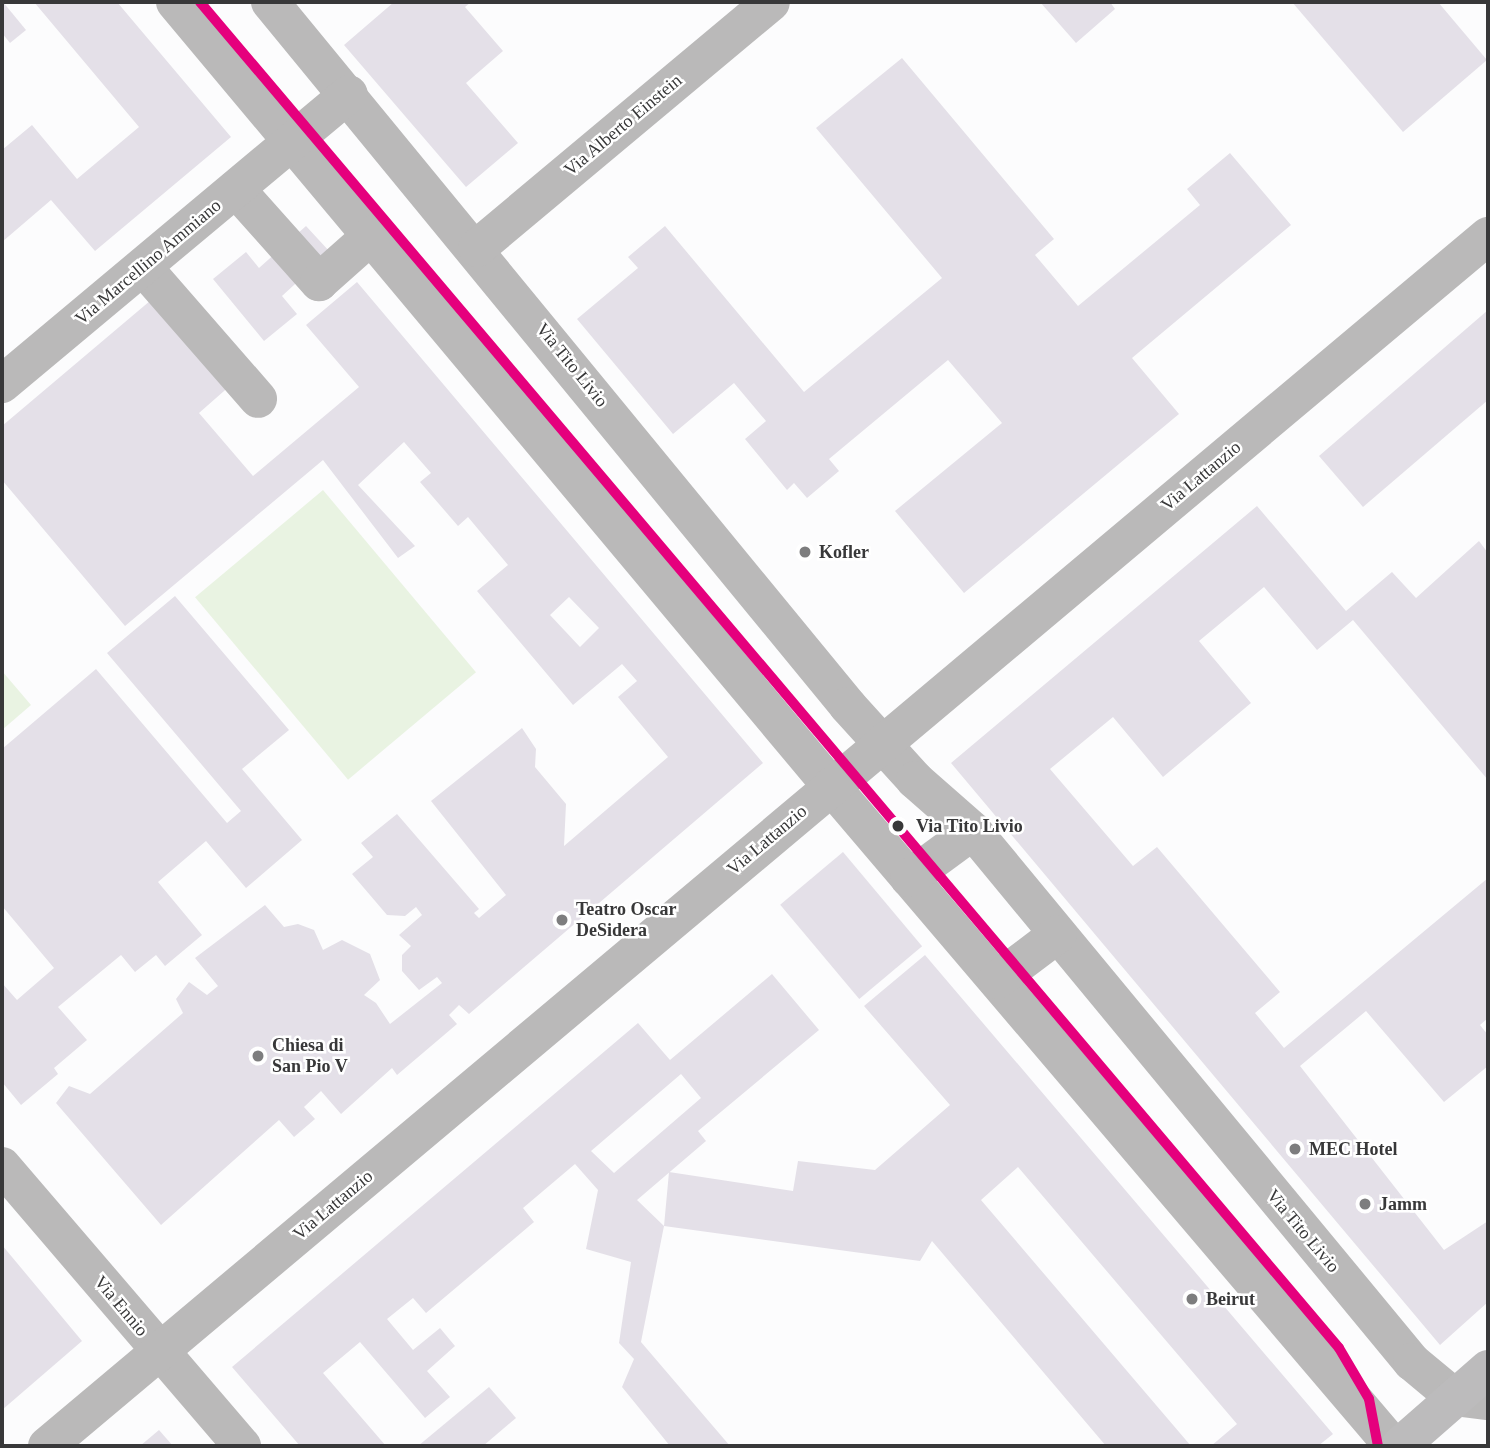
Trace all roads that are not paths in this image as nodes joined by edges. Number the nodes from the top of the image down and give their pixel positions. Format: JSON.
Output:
{"nodes":[{"id":1,"x":175,"y":2,"type":"edge"},
{"id":2,"x":270,"y":2,"type":"edge"},
{"id":3,"x":771,"y":2,"type":"edge"},
{"id":4,"x":349,"y":94,"type":"junction"},
{"id":5,"x":295,"y":141,"type":"junction"},
{"id":6,"x":236,"y":189,"type":"junction"},
{"id":7,"x":373,"y":234,"type":"junction"},
{"id":8,"x":1488,"y":236,"type":"edge"},
{"id":9,"x":477,"y":248,"type":"junction"},
{"id":10,"x":143,"y":267,"type":"junction"},
{"id":11,"x":2,"y":384,"type":"edge"},
{"id":12,"x":258,"y":399,"type":"dead end"},
{"id":13,"x":882,"y":744,"type":"junction"},
{"id":14,"x":831,"y":786,"type":"junction"},
{"id":15,"x":973,"y":831,"type":"junction"},
{"id":16,"x":909,"y":878,"type":"junction"},
{"id":17,"x":1058,"y":934,"type":"junction"},
{"id":18,"x":997,"y":980,"type":"junction"},
{"id":19,"x":2,"y":1166,"type":"edge"},
{"id":20,"x":159,"y":1350,"type":"junction"},
{"id":21,"x":1488,"y":1369,"type":"edge"},
{"id":22,"x":1471,"y":1399,"type":"edge"},
{"id":23,"x":47,"y":1446,"type":"edge"},
{"id":24,"x":242,"y":1446,"type":"edge"},
{"id":25,"x":1393,"y":1446,"type":"edge"},
{"id":26,"x":1400,"y":1446,"type":"edge"}],
"edges":[{"from":1,"to":5,"type":"street"},
{"from":2,"to":4,"type":"street","name":"Via Tito Livio"},
{"from":3,"to":9,"type":"street","name":"Via Alberto Einstein"},
{"from":4,"to":5,"type":"street"},
{"from":4,"to":9,"type":"street","name":"Via Tito Livio"},
{"from":5,"to":6,"type":"street","name":"Via Marcellino Ammiano"},
{"from":5,"to":7,"type":"street"},
{"from":6,"to":7,"type":"street"},
{"from":6,"to":10,"type":"street","name":"Via Marcellino Ammiano"},
{"from":7,"to":14,"type":"street"},
{"from":8,"to":13,"type":"street","name":"Via Lattanzio"},
{"from":9,"to":13,"type":"street","name":"Via Tito Livio"},
{"from":10,"to":11,"type":"street","name":"Via Marcellino Ammiano"},
{"from":10,"to":12,"type":"street"},
{"from":13,"to":14,"type":"street","name":"Via Lattanzio"},
{"from":13,"to":15,"type":"street","name":"Via Tito Livio"},
{"from":14,"to":16,"type":"street"},
{"from":14,"to":20,"type":"street","name":"Via Lattanzio"},
{"from":15,"to":16,"type":"street"},
{"from":15,"to":17,"type":"street","name":"Via Tito Livio"},
{"from":16,"to":18,"type":"street"},
{"from":17,"to":18,"type":"street"},
{"from":17,"to":22,"type":"street","name":"Via Tito Livio"},
{"from":18,"to":25,"type":"street"},
{"from":19,"to":20,"type":"street","name":"Via Ennio"},
{"from":20,"to":23,"type":"street","name":"Via Lattanzio"},
{"from":20,"to":24,"type":"street","name":"Via Ennio"},
{"from":21,"to":22,"type":"main road"},
{"from":22,"to":26,"type":"main road"}]}
